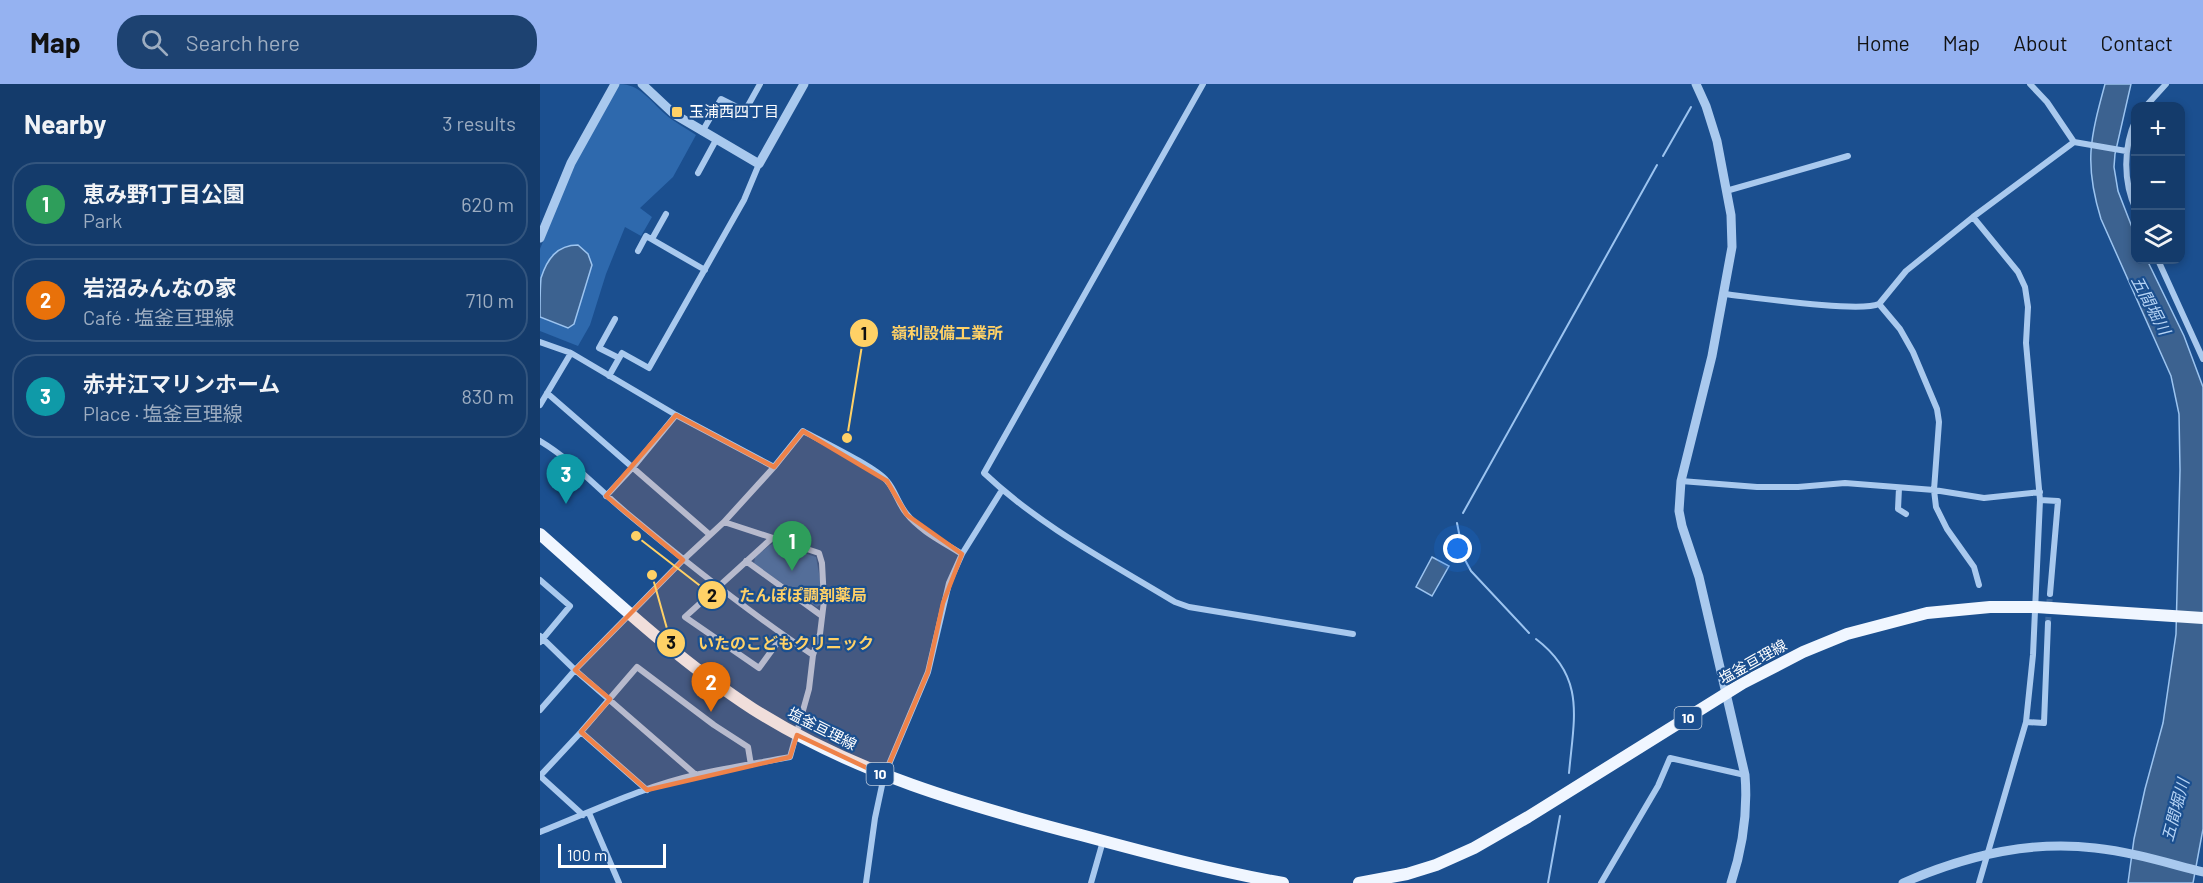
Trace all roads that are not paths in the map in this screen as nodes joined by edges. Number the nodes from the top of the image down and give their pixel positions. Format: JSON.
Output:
{"nodes":[{"id":1,"x":615,"y":84,"type":"edge"},
{"id":2,"x":642,"y":84,"type":"edge"},
{"id":3,"x":760,"y":84,"type":"edge"},
{"id":4,"x":804,"y":84,"type":"edge"},
{"id":5,"x":1203,"y":84,"type":"edge"},
{"id":6,"x":1696,"y":84,"type":"edge"},
{"id":7,"x":2030,"y":84,"type":"edge"},
{"id":8,"x":2166,"y":84,"type":"edge"},
{"id":9,"x":2150,"y":102,"type":"edge"},
{"id":10,"x":702,"y":132,"type":"junction"},
{"id":11,"x":2131,"y":136,"type":"edge"},
{"id":12,"x":716,"y":140,"type":"junction"},
{"id":13,"x":2074,"y":142,"type":"junction"},
{"id":14,"x":2126,"y":152,"type":"junction"},
{"id":15,"x":1848,"y":156,"type":"dead end"},
{"id":16,"x":759,"y":164,"type":"junction"},
{"id":17,"x":698,"y":173,"type":"dead end"},
{"id":18,"x":1726,"y":191,"type":"junction"},
{"id":19,"x":2131,"y":194,"type":"edge"},
{"id":20,"x":666,"y":214,"type":"dead end"},
{"id":21,"x":1973,"y":217,"type":"junction"},
{"id":22,"x":540,"y":238,"type":"edge"},
{"id":23,"x":652,"y":239,"type":"junction"},
{"id":24,"x":638,"y":251,"type":"dead end"},
{"id":25,"x":2160,"y":264,"type":"edge"},
{"id":26,"x":705,"y":270,"type":"junction"},
{"id":27,"x":1724,"y":294,"type":"junction"},
{"id":28,"x":1879,"y":304,"type":"junction"},
{"id":29,"x":615,"y":319,"type":"dead end"},
{"id":30,"x":540,"y":342,"type":"edge"},
{"id":31,"x":571,"y":353,"type":"junction"},
{"id":32,"x":619,"y":358,"type":"junction"},
{"id":33,"x":2203,"y":358,"type":"edge"},
{"id":34,"x":609,"y":376,"type":"junction"},
{"id":35,"x":547,"y":393,"type":"junction"},
{"id":36,"x":540,"y":405,"type":"edge"},
{"id":37,"x":676,"y":415,"type":"junction"},
{"id":38,"x":540,"y":441,"type":"edge"},
{"id":39,"x":634,"y":466,"type":"junction"},
{"id":40,"x":774,"y":467,"type":"junction"},
{"id":41,"x":1681,"y":481,"type":"junction"},
{"id":42,"x":1899,"y":488,"type":"junction"},
{"id":43,"x":1002,"y":490,"type":"junction"},
{"id":44,"x":1934,"y":490,"type":"junction"},
{"id":45,"x":2040,"y":492,"type":"junction"},
{"id":46,"x":606,"y":496,"type":"junction"},
{"id":47,"x":2040,"y":500,"type":"junction"},
{"id":48,"x":1905,"y":514,"type":"dead end"},
{"id":49,"x":723,"y":522,"type":"junction"},
{"id":50,"x":540,"y":534,"type":"edge"},
{"id":51,"x":709,"y":534,"type":"junction"},
{"id":52,"x":771,"y":539,"type":"junction"},
{"id":53,"x":962,"y":554,"type":"junction"},
{"id":54,"x":683,"y":560,"type":"junction"},
{"id":55,"x":746,"y":561,"type":"junction"},
{"id":56,"x":540,"y":580,"type":"edge"},
{"id":57,"x":1979,"y":585,"type":"dead end"},
{"id":58,"x":716,"y":586,"type":"junction"},
{"id":59,"x":2050,"y":594,"type":"tunnel mouth"},
{"id":60,"x":2036,"y":607,"type":"junction"},
{"id":61,"x":630,"y":614,"type":"junction"},
{"id":62,"x":822,"y":616,"type":"junction"},
{"id":63,"x":2203,"y":618,"type":"edge"},
{"id":64,"x":2048,"y":623,"type":"tunnel mouth"},
{"id":65,"x":1353,"y":634,"type":"dead end"},
{"id":66,"x":783,"y":635,"type":"junction"},
{"id":67,"x":541,"y":639,"type":"edge"},
{"id":68,"x":813,"y":655,"type":"junction"},
{"id":69,"x":575,"y":670,"type":"junction"},
{"id":70,"x":1727,"y":693,"type":"junction"},
{"id":71,"x":610,"y":699,"type":"junction"},
{"id":72,"x":540,"y":710,"type":"edge"},
{"id":73,"x":2025,"y":722,"type":"junction"},
{"id":74,"x":581,"y":732,"type":"junction"},
{"id":75,"x":797,"y":735,"type":"junction"},
{"id":76,"x":750,"y":765,"type":"junction"},
{"id":77,"x":696,"y":775,"type":"junction"},
{"id":78,"x":1745,"y":775,"type":"junction"},
{"id":79,"x":540,"y":776,"type":"edge"},
{"id":80,"x":884,"y":776,"type":"junction"},
{"id":81,"x":647,"y":790,"type":"junction"},
{"id":82,"x":586,"y":814,"type":"junction"},
{"id":83,"x":540,"y":832,"type":"edge"},
{"id":84,"x":1103,"y":841,"type":"junction"},
{"id":85,"x":1986,"y":855,"type":"junction"},
{"id":86,"x":2203,"y":872,"type":"edge"},
{"id":87,"x":618,"y":883,"type":"edge"},
{"id":88,"x":867,"y":883,"type":"edge"},
{"id":89,"x":1091,"y":883,"type":"edge"},
{"id":90,"x":1283,"y":883,"type":"edge"},
{"id":91,"x":1367,"y":883,"type":"edge"},
{"id":92,"x":1601,"y":883,"type":"edge"},
{"id":93,"x":1731,"y":883,"type":"edge"},
{"id":94,"x":1903,"y":883,"type":"edge"},
{"id":95,"x":1979,"y":883,"type":"edge"}],
"edges":[{"from":1,"to":22,"type":"street"},
{"from":2,"to":10,"type":"street"},
{"from":3,"to":10,"type":"street"},
{"from":4,"to":16,"type":"street"},
{"from":5,"to":43,"type":"street"},
{"from":6,"to":18,"type":"street"},
{"from":7,"to":13,"type":"street"},
{"from":8,"to":9,"type":"street"},
{"from":10,"to":12,"type":"street"},
{"from":11,"to":14,"type":"street"},
{"from":12,"to":16,"type":"street"},
{"from":12,"to":17,"type":"street"},
{"from":13,"to":14,"type":"street"},
{"from":13,"to":21,"type":"street"},
{"from":14,"to":19,"type":"street"},
{"from":15,"to":18,"type":"street"},
{"from":16,"to":26,"type":"street"},
{"from":18,"to":27,"type":"street"},
{"from":20,"to":23,"type":"street"},
{"from":21,"to":28,"type":"street"},
{"from":21,"to":45,"type":"street"},
{"from":23,"to":24,"type":"street"},
{"from":23,"to":26,"type":"street"},
{"from":25,"to":33,"type":"street"},
{"from":26,"to":32,"type":"street"},
{"from":27,"to":28,"type":"street"},
{"from":27,"to":41,"type":"street"},
{"from":28,"to":44,"type":"street"},
{"from":29,"to":32,"type":"street"},
{"from":30,"to":31,"type":"street"},
{"from":31,"to":34,"type":"street"},
{"from":31,"to":35,"type":"street"},
{"from":32,"to":34,"type":"street"},
{"from":34,"to":37,"type":"street"},
{"from":35,"to":36,"type":"street"},
{"from":35,"to":39,"type":"street"},
{"from":37,"to":39,"type":"street"},
{"from":37,"to":40,"type":"street"},
{"from":38,"to":46,"type":"street"},
{"from":39,"to":46,"type":"street"},
{"from":39,"to":51,"type":"street"},
{"from":40,"to":49,"type":"street"},
{"from":40,"to":53,"type":"street"},
{"from":41,"to":42,"type":"street"},
{"from":41,"to":70,"type":"street"},
{"from":42,"to":44,"type":"street"},
{"from":42,"to":48,"type":"street"},
{"from":43,"to":53,"type":"street"},
{"from":43,"to":65,"type":"street"},
{"from":44,"to":45,"type":"street"},
{"from":44,"to":57,"type":"street"},
{"from":45,"to":47,"type":"street"},
{"from":46,"to":54,"type":"street"},
{"from":47,"to":59,"type":"street"},
{"from":47,"to":60,"type":"street"},
{"from":49,"to":51,"type":"street"},
{"from":49,"to":52,"type":"street"},
{"from":50,"to":61,"type":"main road","name":"塩釜亘理線","number":"10"},
{"from":51,"to":54,"type":"street"},
{"from":52,"to":55,"type":"street"},
{"from":52,"to":62,"type":"street"},
{"from":53,"to":80,"type":"street"},
{"from":54,"to":58,"type":"street"},
{"from":54,"to":61,"type":"street"},
{"from":55,"to":58,"type":"street"},
{"from":55,"to":62,"type":"street"},
{"from":56,"to":67,"type":"street"},
{"from":58,"to":66,"type":"street"},
{"from":58,"to":66,"type":"street"},
{"from":60,"to":63,"type":"main road","name":"塩釜亘理線","number":"10"},
{"from":60,"to":70,"type":"main road","name":"塩釜亘理線","number":"10"},
{"from":60,"to":73,"type":"street"},
{"from":61,"to":69,"type":"street"},
{"from":61,"to":75,"type":"main road","name":"塩釜亘理線","number":"10"},
{"from":62,"to":68,"type":"street"},
{"from":64,"to":73,"type":"street"},
{"from":66,"to":68,"type":"street"},
{"from":67,"to":69,"type":"street"},
{"from":68,"to":75,"type":"street"},
{"from":69,"to":71,"type":"street"},
{"from":69,"to":72,"type":"street"},
{"from":70,"to":78,"type":"street"},
{"from":70,"to":91,"type":"main road","name":"塩釜亘理線","number":"10"},
{"from":71,"to":74,"type":"street"},
{"from":71,"to":76,"type":"street"},
{"from":71,"to":77,"type":"street"},
{"from":73,"to":85,"type":"street"},
{"from":74,"to":79,"type":"street"},
{"from":74,"to":81,"type":"street"},
{"from":75,"to":76,"type":"street"},
{"from":75,"to":80,"type":"main road","name":"塩釜亘理線","number":"10"},
{"from":76,"to":77,"type":"street"},
{"from":77,"to":81,"type":"street"},
{"from":78,"to":92,"type":"street"},
{"from":78,"to":93,"type":"street"},
{"from":79,"to":82,"type":"street"},
{"from":80,"to":84,"type":"main road","name":"塩釜亘理線","number":"10"},
{"from":80,"to":88,"type":"street"},
{"from":81,"to":82,"type":"street"},
{"from":82,"to":83,"type":"street"},
{"from":82,"to":87,"type":"street"},
{"from":84,"to":89,"type":"street"},
{"from":84,"to":90,"type":"main road","name":"塩釜亘理線","number":"10"},
{"from":85,"to":86,"type":"street"},
{"from":85,"to":94,"type":"street"},
{"from":85,"to":95,"type":"street"}]}
